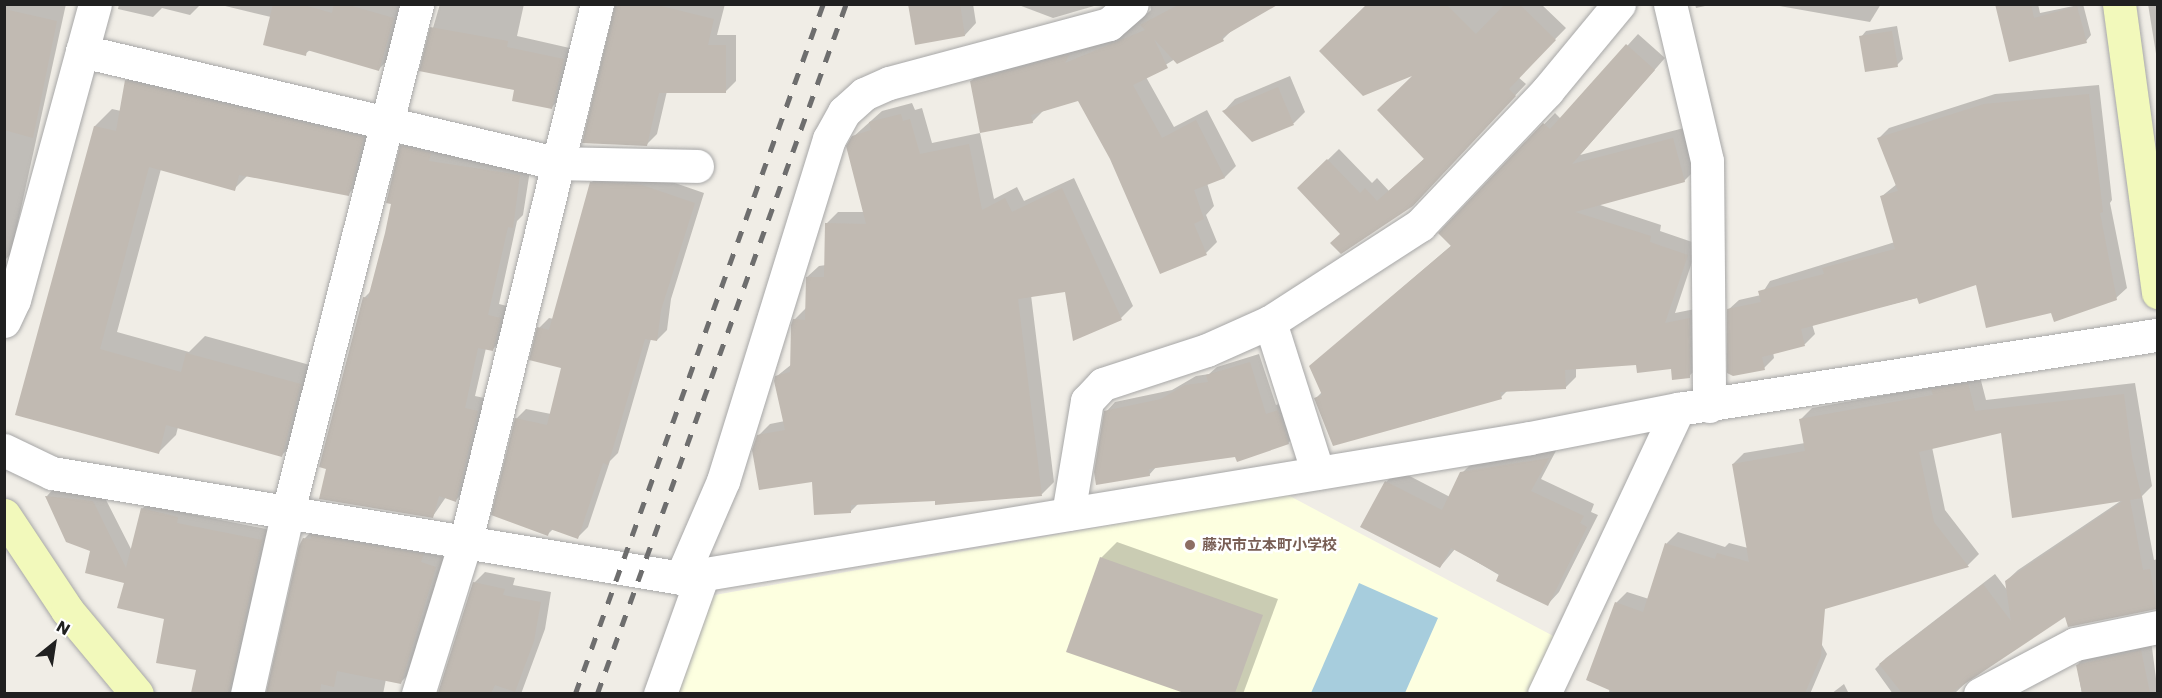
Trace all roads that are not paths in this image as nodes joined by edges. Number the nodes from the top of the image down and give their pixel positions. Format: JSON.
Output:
{"nodes":[{"id":1,"x":95,"y":4,"type":"edge"},
{"id":2,"x":417,"y":4,"type":"edge"},
{"id":3,"x":597,"y":4,"type":"edge"},
{"id":4,"x":1132,"y":4,"type":"edge"},
{"id":5,"x":1619,"y":4,"type":"edge"},
{"id":6,"x":1670,"y":4,"type":"edge"},
{"id":7,"x":2119,"y":4,"type":"edge"},
{"id":8,"x":82,"y":51,"type":"junction"},
{"id":9,"x":386,"y":124,"type":"junction"},
{"id":10,"x":556,"y":163,"type":"junction"},
{"id":11,"x":698,"y":166,"type":"dead end"},
{"id":12,"x":2157,"y":292,"type":"edge"},
{"id":13,"x":4,"y":321,"type":"edge"},
{"id":14,"x":1269,"y":322,"type":"junction"},
{"id":15,"x":2157,"y":335,"type":"edge"},
{"id":16,"x":1694,"y":407,"type":"junction"},
{"id":17,"x":4,"y":450,"type":"edge"},
{"id":18,"x":1318,"y":473,"type":"junction"},
{"id":19,"x":288,"y":511,"type":"junction"},
{"id":20,"x":1068,"y":514,"type":"junction"},
{"id":21,"x":4,"y":515,"type":"edge"},
{"id":22,"x":466,"y":540,"type":"junction"},
{"id":23,"x":692,"y":576,"type":"junction"},
{"id":24,"x":2157,"y":627,"type":"edge"},
{"id":25,"x":136,"y":693,"type":"edge"},
{"id":26,"x":247,"y":693,"type":"edge"},
{"id":27,"x":418,"y":693,"type":"edge"},
{"id":28,"x":660,"y":693,"type":"edge"},
{"id":29,"x":1544,"y":693,"type":"edge"},
{"id":30,"x":1980,"y":693,"type":"edge"}],
"edges":[{"from":1,"to":8,"type":"street"},
{"from":2,"to":9,"type":"street"},
{"from":3,"to":10,"type":"street"},
{"from":4,"to":23,"type":"street"},
{"from":5,"to":14,"type":"street"},
{"from":6,"to":16,"type":"street"},
{"from":7,"to":12,"type":"street"},
{"from":8,"to":9,"type":"street"},
{"from":8,"to":13,"type":"street"},
{"from":9,"to":10,"type":"street"},
{"from":9,"to":19,"type":"street"},
{"from":10,"to":11,"type":"street"},
{"from":10,"to":22,"type":"street"},
{"from":14,"to":18,"type":"street"},
{"from":14,"to":20,"type":"street"},
{"from":15,"to":16,"type":"street"},
{"from":16,"to":18,"type":"street"},
{"from":16,"to":29,"type":"street"},
{"from":17,"to":19,"type":"street"},
{"from":18,"to":20,"type":"street"},
{"from":19,"to":22,"type":"street"},
{"from":19,"to":26,"type":"street"},
{"from":20,"to":23,"type":"street"},
{"from":21,"to":25,"type":"street"},
{"from":22,"to":23,"type":"street"},
{"from":22,"to":27,"type":"street"},
{"from":23,"to":28,"type":"street"},
{"from":24,"to":30,"type":"street"}]}
